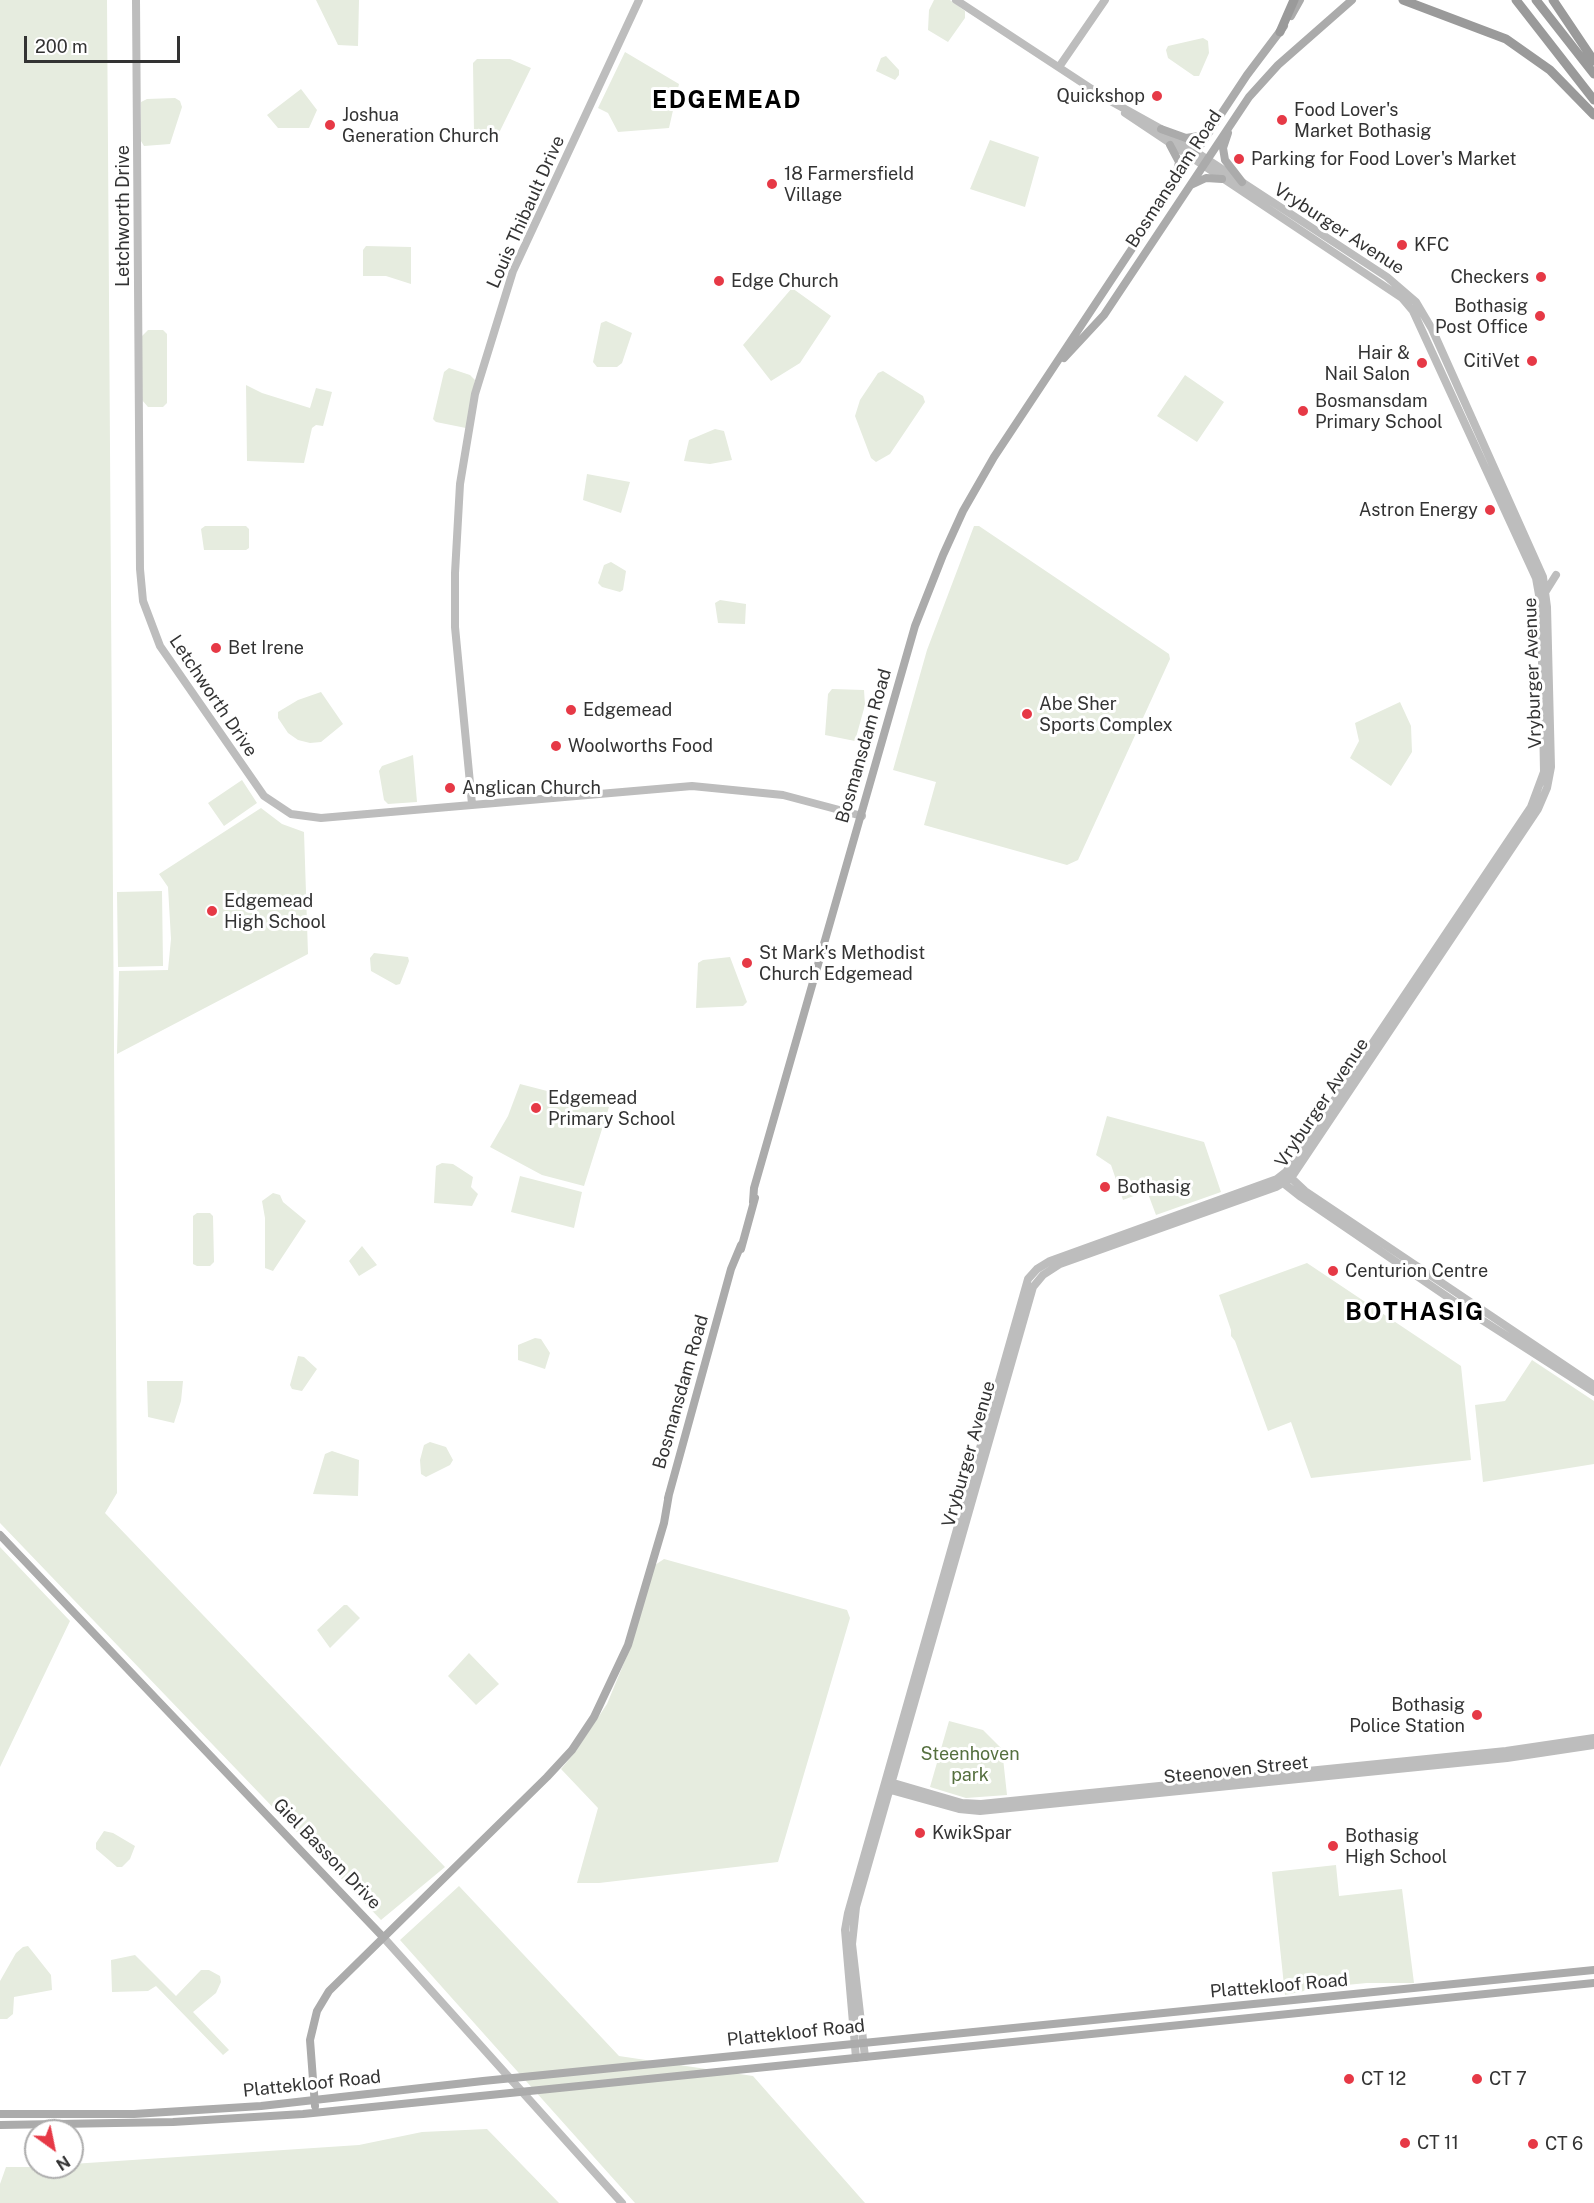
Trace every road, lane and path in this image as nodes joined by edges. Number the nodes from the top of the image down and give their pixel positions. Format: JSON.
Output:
{"nodes":[{"id":1,"x":136,"y":0,"type":"edge"},
{"id":2,"x":639,"y":0,"type":"edge"},
{"id":3,"x":956,"y":0,"type":"edge"},
{"id":4,"x":1105,"y":0,"type":"edge"},
{"id":5,"x":1294,"y":0,"type":"edge"},
{"id":6,"x":1300,"y":0,"type":"edge"},
{"id":7,"x":1352,"y":0,"type":"edge"},
{"id":8,"x":1403,"y":0,"type":"edge"},
{"id":9,"x":1516,"y":0,"type":"edge"},
{"id":10,"x":1536,"y":0,"type":"edge"},
{"id":11,"x":1553,"y":0,"type":"edge"},
{"id":12,"x":1280,"y":32,"type":"junction"},
{"id":13,"x":1594,"y":61,"type":"edge"},
{"id":14,"x":1059,"y":67,"type":"junction"},
{"id":15,"x":1594,"y":74,"type":"edge"},
{"id":16,"x":1107,"y":99,"type":"junction"},
{"id":17,"x":1594,"y":100,"type":"edge"},
{"id":18,"x":1594,"y":115,"type":"edge"},
{"id":19,"x":1235,"y":116,"type":"junction"},
{"id":20,"x":1217,"y":121,"type":"junction"},
{"id":21,"x":1161,"y":129,"type":"junction"},
{"id":22,"x":1170,"y":145,"type":"junction"},
{"id":23,"x":1194,"y":157,"type":"junction"},
{"id":24,"x":1204,"y":163,"type":"junction"},
{"id":25,"x":1222,"y":179,"type":"junction"},
{"id":26,"x":1242,"y":182,"type":"junction"},
{"id":27,"x":1188,"y":187,"type":"junction"},
{"id":28,"x":1171,"y":193,"type":"junction"},
{"id":29,"x":1039,"y":388,"type":"junction"},
{"id":30,"x":1556,"y":575,"type":"dead end"},
{"id":31,"x":1546,"y":591,"type":"junction"},
{"id":32,"x":472,"y":804,"type":"junction"},
{"id":33,"x":862,"y":816,"type":"junction"},
{"id":34,"x":1285,"y":1178,"type":"junction"},
{"id":35,"x":1594,"y":1385,"type":"edge"},
{"id":36,"x":1594,"y":1392,"type":"edge"},
{"id":37,"x":0,"y":1535,"type":"edge"},
{"id":38,"x":1594,"y":1738,"type":"edge"},
{"id":39,"x":1594,"y":1745,"type":"edge"},
{"id":40,"x":888,"y":1785,"type":"junction"},
{"id":41,"x":383,"y":1937,"type":"junction"},
{"id":42,"x":1594,"y":1970,"type":"edge"},
{"id":43,"x":1594,"y":1983,"type":"edge"},
{"id":44,"x":859,"y":2043,"type":"junction"},
{"id":45,"x":860,"y":2058,"type":"junction"},
{"id":46,"x":315,"y":2101,"type":"junction"},
{"id":47,"x":316,"y":2112,"type":"junction"},
{"id":48,"x":0,"y":2114,"type":"edge"},
{"id":49,"x":0,"y":2126,"type":"edge"},
{"id":50,"x":622,"y":2203,"type":"edge"}],
"edges":[{"from":1,"to":32,"type":"street","name":"Letchworth Drive"},
{"from":2,"to":32,"type":"street","name":"Louis Thibault Drive"},
{"from":3,"to":14,"type":"street"},
{"from":4,"to":14,"type":"street"},
{"from":5,"to":12,"type":"highway"},
{"from":6,"to":12,"type":"main road","name":"Bosmansdam Road"},
{"from":7,"to":19,"type":"main road","name":"Bosmansdam Road"},
{"from":8,"to":18,"type":"highway"},
{"from":9,"to":17,"type":"highway"},
{"from":10,"to":15,"type":"highway"},
{"from":11,"to":13,"type":"highway"},
{"from":12,"to":20,"type":"main road","name":"Bosmansdam Road"},
{"from":14,"to":16,"type":"street"},
{"from":16,"to":21,"type":"street"},
{"from":16,"to":22,"type":"street"},
{"from":19,"to":24,"type":"main road","name":"Bosmansdam Road"},
{"from":19,"to":26,"type":"main road"},
{"from":20,"to":21,"type":"main road"},
{"from":20,"to":23,"type":"main road","name":"Bosmansdam Road"},
{"from":21,"to":23,"type":"street"},
{"from":22,"to":23,"type":"street"},
{"from":22,"to":28,"type":"main road"},
{"from":23,"to":24,"type":"street"},
{"from":23,"to":28,"type":"main road","name":"Bosmansdam Road"},
{"from":24,"to":25,"type":"street","name":"Vryburger Avenue"},
{"from":24,"to":26,"type":"street","name":"Vryburger Avenue"},
{"from":24,"to":27,"type":"main road","name":"Bosmansdam Road"},
{"from":25,"to":27,"type":"main road"},
{"from":25,"to":34,"type":"street","name":"Vryburger Avenue"},
{"from":26,"to":31,"type":"street","name":"Vryburger Avenue"},
{"from":27,"to":29,"type":"main road","name":"Bosmansdam Road"},
{"from":28,"to":29,"type":"main road","name":"Bosmansdam Road"},
{"from":29,"to":33,"type":"main road","name":"Bosmansdam Road"},
{"from":30,"to":31,"type":"street"},
{"from":31,"to":34,"type":"street","name":"Vryburger Avenue"},
{"from":32,"to":33,"type":"street","name":"Letchworth Drive"},
{"from":33,"to":41,"type":"main road","name":"Bosmansdam Road"},
{"from":34,"to":35,"type":"street"},
{"from":34,"to":36,"type":"street"},
{"from":34,"to":40,"type":"street","name":"Vryburger Avenue"},
{"from":37,"to":41,"type":"main road","name":"Giel Basson Drive"},
{"from":38,"to":40,"type":"street","name":"Steenoven Street"},
{"from":39,"to":40,"type":"street","name":"Steenoven Street"},
{"from":40,"to":44,"type":"street","name":"Vryburger Avenue"},
{"from":41,"to":46,"type":"main road","name":"Bosmansdam Road"},
{"from":41,"to":50,"type":"street","name":"Giel Basson Drive"},
{"from":42,"to":44,"type":"main road","name":"Plattekloof Road"},
{"from":43,"to":45,"type":"main road","name":"Plattekloof Road"},
{"from":44,"to":45,"type":"street","name":"Vryburger Avenue"},
{"from":44,"to":46,"type":"main road","name":"Plattekloof Road"},
{"from":45,"to":47,"type":"main road","name":"Plattekloof Road"},
{"from":46,"to":47,"type":"main road","name":"Bosmansdam Road"},
{"from":46,"to":48,"type":"main road","name":"Plattekloof Road"},
{"from":47,"to":49,"type":"main road","name":"Plattekloof Road"}]}
